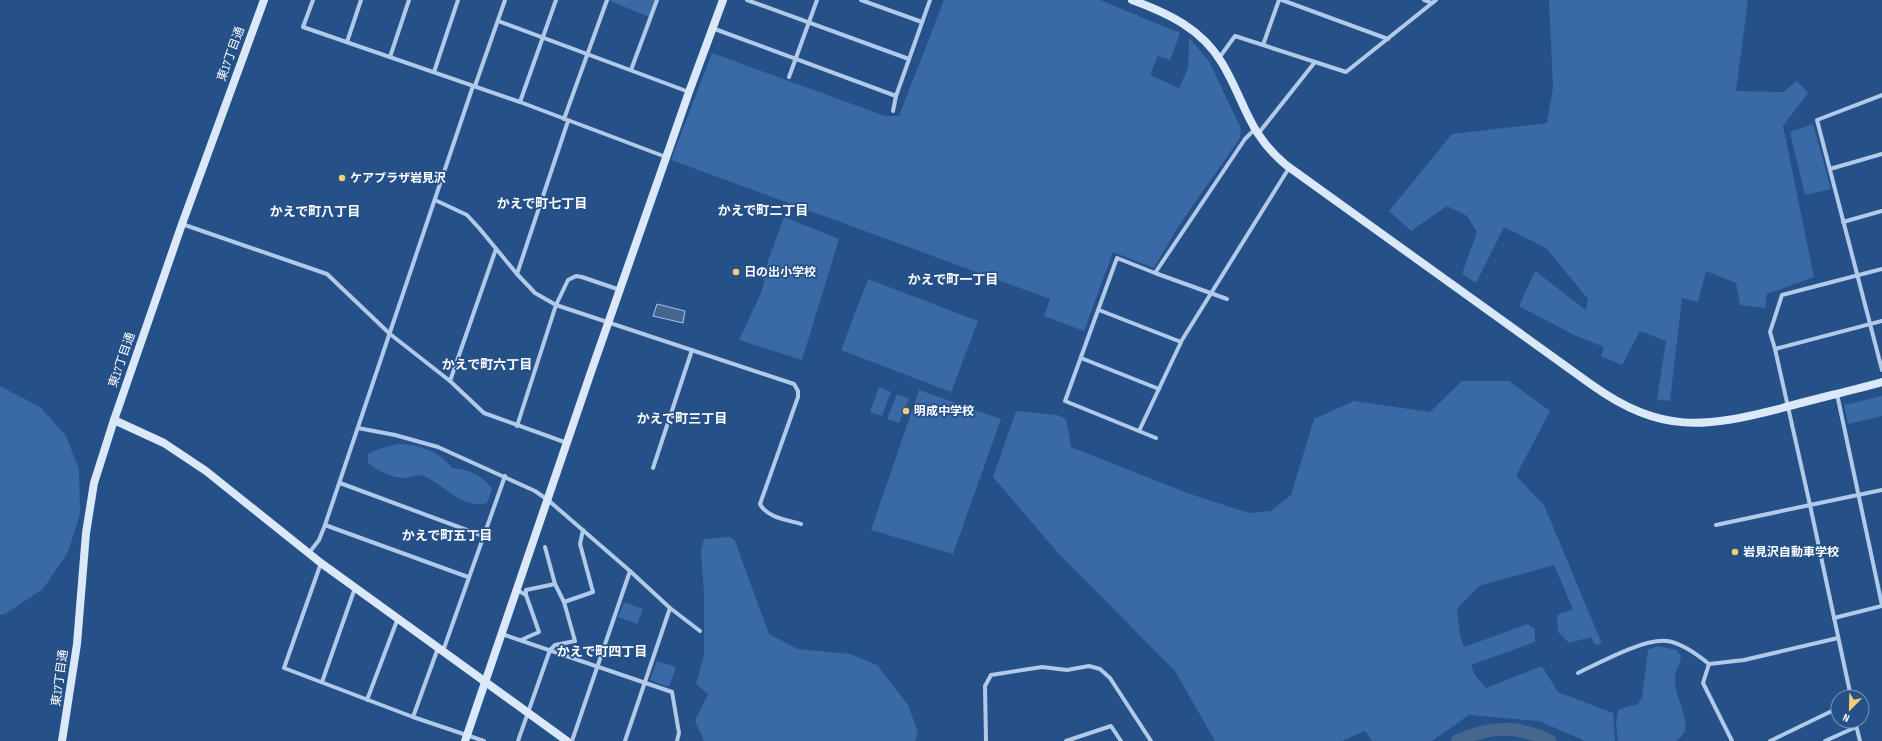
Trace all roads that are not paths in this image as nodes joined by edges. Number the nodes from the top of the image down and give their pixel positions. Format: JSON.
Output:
{"nodes":[{"id":1,"x":264,"y":0,"type":"edge"},
{"id":2,"x":312,"y":0,"type":"edge"},
{"id":3,"x":361,"y":0,"type":"edge"},
{"id":4,"x":409,"y":0,"type":"edge"},
{"id":5,"x":458,"y":0,"type":"edge"},
{"id":6,"x":505,"y":0,"type":"edge"},
{"id":7,"x":556,"y":0,"type":"edge"},
{"id":8,"x":607,"y":0,"type":"edge"},
{"id":9,"x":657,"y":0,"type":"edge"},
{"id":10,"x":723,"y":0,"type":"edge"},
{"id":11,"x":747,"y":0,"type":"edge"},
{"id":12,"x":817,"y":0,"type":"edge"},
{"id":13,"x":862,"y":0,"type":"edge"},
{"id":14,"x":930,"y":0,"type":"edge"},
{"id":15,"x":1132,"y":0,"type":"edge"},
{"id":16,"x":1281,"y":0,"type":"edge"},
{"id":17,"x":1424,"y":0,"type":"edge"},
{"id":18,"x":1434,"y":1,"type":"edge"},
{"id":19,"x":1146,"y":2,"type":"edge"},
{"id":20,"x":498,"y":21,"type":"junction"},
{"id":21,"x":922,"y":22,"type":"junction"},
{"id":22,"x":808,"y":24,"type":"junction"},
{"id":23,"x":712,"y":28,"type":"junction"},
{"id":24,"x":543,"y":37,"type":"junction"},
{"id":25,"x":1388,"y":39,"type":"junction"},
{"id":26,"x":347,"y":42,"type":"junction"},
{"id":27,"x":1263,"y":45,"type":"junction"},
{"id":28,"x":588,"y":53,"type":"junction"},
{"id":29,"x":390,"y":57,"type":"junction"},
{"id":30,"x":1219,"y":58,"type":"junction"},
{"id":31,"x":795,"y":59,"type":"junction"},
{"id":32,"x":909,"y":60,"type":"junction"},
{"id":33,"x":1315,"y":62,"type":"junction"},
{"id":34,"x":631,"y":70,"type":"junction"},
{"id":35,"x":434,"y":72,"type":"junction"},
{"id":36,"x":789,"y":77,"type":"dead end"},
{"id":37,"x":474,"y":86,"type":"junction"},
{"id":38,"x":689,"y":92,"type":"junction"},
{"id":39,"x":1882,"y":95,"type":"edge"},
{"id":40,"x":896,"y":96,"type":"junction"},
{"id":41,"x":520,"y":102,"type":"junction"},
{"id":42,"x":893,"y":111,"type":"dead end"},
{"id":43,"x":566,"y":120,"type":"junction"},
{"id":44,"x":1256,"y":132,"type":"junction"},
{"id":45,"x":1882,"y":154,"type":"edge"},
{"id":46,"x":667,"y":158,"type":"junction"},
{"id":47,"x":1289,"y":167,"type":"junction"},
{"id":48,"x":1830,"y":169,"type":"junction"},
{"id":49,"x":435,"y":200,"type":"junction"},
{"id":50,"x":1882,"y":211,"type":"edge"},
{"id":51,"x":1843,"y":222,"type":"junction"},
{"id":52,"x":182,"y":224,"type":"junction"},
{"id":53,"x":496,"y":249,"type":"junction"},
{"id":54,"x":1882,"y":269,"type":"edge"},
{"id":55,"x":1154,"y":273,"type":"junction"},
{"id":56,"x":516,"y":274,"type":"junction"},
{"id":57,"x":1858,"y":275,"type":"junction"},
{"id":58,"x":620,"y":290,"type":"junction"},
{"id":59,"x":1211,"y":294,"type":"junction"},
{"id":60,"x":1227,"y":299,"type":"dead end"},
{"id":61,"x":556,"y":305,"type":"junction"},
{"id":62,"x":1099,"y":310,"type":"junction"},
{"id":63,"x":1882,"y":321,"type":"edge"},
{"id":64,"x":609,"y":322,"type":"junction"},
{"id":65,"x":1870,"y":324,"type":"junction"},
{"id":66,"x":390,"y":334,"type":"junction"},
{"id":67,"x":1181,"y":342,"type":"junction"},
{"id":68,"x":1775,"y":349,"type":"junction"},
{"id":69,"x":692,"y":350,"type":"junction"},
{"id":70,"x":1081,"y":358,"type":"junction"},
{"id":71,"x":1882,"y":370,"type":"edge"},
{"id":72,"x":450,"y":381,"type":"junction"},
{"id":73,"x":1882,"y":382,"type":"edge"},
{"id":74,"x":1159,"y":389,"type":"junction"},
{"id":75,"x":1837,"y":394,"type":"junction"},
{"id":76,"x":1789,"y":406,"type":"junction"},
{"id":77,"x":114,"y":420,"type":"junction"},
{"id":78,"x":517,"y":426,"type":"junction"},
{"id":79,"x":358,"y":428,"type":"junction"},
{"id":80,"x":1139,"y":431,"type":"junction"},
{"id":81,"x":1156,"y":438,"type":"dead end"},
{"id":82,"x":567,"y":443,"type":"junction"},
{"id":83,"x":653,"y":468,"type":"dead end"},
{"id":84,"x":504,"y":476,"type":"junction"},
{"id":85,"x":340,"y":483,"type":"junction"},
{"id":86,"x":1882,"y":490,"type":"edge"},
{"id":87,"x":1859,"y":495,"type":"junction"},
{"id":88,"x":548,"y":500,"type":"junction"},
{"id":89,"x":1810,"y":505,"type":"junction"},
{"id":90,"x":801,"y":524,"type":"dead end"},
{"id":91,"x":326,"y":525,"type":"junction"},
{"id":92,"x":1716,"y":525,"type":"dead end"},
{"id":93,"x":583,"y":530,"type":"junction"},
{"id":94,"x":483,"y":536,"type":"junction"},
{"id":95,"x":545,"y":547,"type":"dead end"},
{"id":96,"x":309,"y":553,"type":"junction"},
{"id":97,"x":321,"y":563,"type":"junction"},
{"id":98,"x":630,"y":571,"type":"junction"},
{"id":99,"x":468,"y":577,"type":"junction"},
{"id":100,"x":555,"y":584,"type":"junction"},
{"id":101,"x":355,"y":588,"type":"junction"},
{"id":102,"x":517,"y":590,"type":"junction"},
{"id":103,"x":526,"y":595,"type":"junction"},
{"id":104,"x":564,"y":602,"type":"junction"},
{"id":105,"x":1882,"y":606,"type":"edge"},
{"id":106,"x":670,"y":608,"type":"junction"},
{"id":107,"x":398,"y":618,"type":"junction"},
{"id":108,"x":1834,"y":618,"type":"junction"},
{"id":109,"x":700,"y":631,"type":"dead end"},
{"id":110,"x":502,"y":634,"type":"junction"},
{"id":111,"x":1838,"y":638,"type":"junction"},
{"id":112,"x":521,"y":640,"type":"junction"},
{"id":113,"x":440,"y":650,"type":"junction"},
{"id":114,"x":550,"y":650,"type":"junction"},
{"id":115,"x":1709,"y":664,"type":"junction"},
{"id":116,"x":598,"y":666,"type":"junction"},
{"id":117,"x":1578,"y":673,"type":"dead end"},
{"id":118,"x":322,"y":682,"type":"junction"},
{"id":119,"x":485,"y":682,"type":"junction"},
{"id":120,"x":645,"y":682,"type":"junction"},
{"id":121,"x":1849,"y":689,"type":"edge"},
{"id":122,"x":367,"y":700,"type":"junction"},
{"id":123,"x":1830,"y":712,"type":"edge"},
{"id":124,"x":528,"y":713,"type":"junction"},
{"id":125,"x":413,"y":717,"type":"junction"},
{"id":126,"x":1852,"y":729,"type":"edge"},
{"id":127,"x":1857,"y":729,"type":"edge"},
{"id":128,"x":466,"y":738,"type":"edge"},
{"id":129,"x":62,"y":741,"type":"edge"},
{"id":130,"x":484,"y":741,"type":"edge"},
{"id":131,"x":518,"y":741,"type":"edge"},
{"id":132,"x":567,"y":741,"type":"edge"},
{"id":133,"x":572,"y":741,"type":"edge"},
{"id":134,"x":625,"y":741,"type":"edge"},
{"id":135,"x":677,"y":741,"type":"edge"},
{"id":136,"x":986,"y":741,"type":"edge"},
{"id":137,"x":1066,"y":741,"type":"edge"},
{"id":138,"x":1121,"y":741,"type":"edge"},
{"id":139,"x":1151,"y":741,"type":"edge"},
{"id":140,"x":1732,"y":741,"type":"edge"},
{"id":141,"x":1770,"y":741,"type":"edge"},
{"id":142,"x":1825,"y":741,"type":"edge"},
{"id":143,"x":1860,"y":741,"type":"edge"}],
"edges":[{"from":1,"to":52,"type":"street","name":"東17丁目通"},
{"from":2,"to":26,"type":"street"},
{"from":3,"to":26,"type":"street"},
{"from":4,"to":29,"type":"street"},
{"from":5,"to":35,"type":"street"},
{"from":6,"to":20,"type":"street"},
{"from":7,"to":24,"type":"street"},
{"from":8,"to":28,"type":"street"},
{"from":9,"to":34,"type":"street"},
{"from":10,"to":23,"type":"street"},
{"from":11,"to":22,"type":"street"},
{"from":12,"to":22,"type":"street"},
{"from":13,"to":21,"type":"street"},
{"from":14,"to":21,"type":"street"},
{"from":15,"to":19,"type":"street"},
{"from":16,"to":25,"type":"street"},
{"from":16,"to":27,"type":"street"},
{"from":17,"to":18,"type":"street"},
{"from":18,"to":25,"type":"street"},
{"from":19,"to":30,"type":"street"},
{"from":20,"to":24,"type":"street"},
{"from":20,"to":37,"type":"street"},
{"from":21,"to":32,"type":"street"},
{"from":22,"to":31,"type":"street"},
{"from":22,"to":32,"type":"street"},
{"from":23,"to":31,"type":"street"},
{"from":23,"to":38,"type":"street"},
{"from":24,"to":28,"type":"street"},
{"from":24,"to":41,"type":"street"},
{"from":25,"to":33,"type":"street"},
{"from":26,"to":29,"type":"street"},
{"from":27,"to":30,"type":"street"},
{"from":27,"to":33,"type":"street"},
{"from":28,"to":34,"type":"street"},
{"from":28,"to":43,"type":"street"},
{"from":29,"to":35,"type":"street"},
{"from":30,"to":44,"type":"street"},
{"from":31,"to":36,"type":"street"},
{"from":31,"to":40,"type":"street"},
{"from":32,"to":40,"type":"street"},
{"from":33,"to":44,"type":"street"},
{"from":34,"to":38,"type":"street"},
{"from":35,"to":37,"type":"street"},
{"from":37,"to":41,"type":"street"},
{"from":37,"to":49,"type":"street"},
{"from":38,"to":46,"type":"street"},
{"from":39,"to":48,"type":"street"},
{"from":40,"to":42,"type":"street"},
{"from":41,"to":43,"type":"street"},
{"from":43,"to":46,"type":"street"},
{"from":43,"to":56,"type":"street"},
{"from":44,"to":47,"type":"street"},
{"from":44,"to":55,"type":"street"},
{"from":45,"to":48,"type":"street"},
{"from":46,"to":58,"type":"street"},
{"from":47,"to":59,"type":"street"},
{"from":47,"to":76,"type":"street"},
{"from":48,"to":51,"type":"street"},
{"from":49,"to":53,"type":"street"},
{"from":49,"to":66,"type":"street"},
{"from":50,"to":51,"type":"street"},
{"from":51,"to":57,"type":"street"},
{"from":52,"to":66,"type":"street"},
{"from":52,"to":77,"type":"street","name":"東17丁目通"},
{"from":53,"to":56,"type":"street"},
{"from":53,"to":72,"type":"street"},
{"from":54,"to":57,"type":"street"},
{"from":55,"to":59,"type":"street"},
{"from":55,"to":62,"type":"street"},
{"from":56,"to":61,"type":"street"},
{"from":57,"to":65,"type":"street"},
{"from":57,"to":68,"type":"street"},
{"from":58,"to":61,"type":"street"},
{"from":58,"to":64,"type":"street"},
{"from":59,"to":60,"type":"street"},
{"from":59,"to":67,"type":"street"},
{"from":61,"to":64,"type":"street"},
{"from":61,"to":78,"type":"street"},
{"from":62,"to":67,"type":"street"},
{"from":62,"to":70,"type":"street"},
{"from":63,"to":65,"type":"street"},
{"from":64,"to":69,"type":"street"},
{"from":64,"to":82,"type":"street"},
{"from":65,"to":68,"type":"street"},
{"from":65,"to":71,"type":"street"},
{"from":66,"to":72,"type":"street"},
{"from":66,"to":79,"type":"street"},
{"from":67,"to":74,"type":"street"},
{"from":68,"to":76,"type":"street"},
{"from":69,"to":83,"type":"street"},
{"from":69,"to":90,"type":"street"},
{"from":70,"to":74,"type":"street"},
{"from":70,"to":80,"type":"street"},
{"from":72,"to":78,"type":"street"},
{"from":73,"to":75,"type":"street"},
{"from":74,"to":80,"type":"street"},
{"from":75,"to":76,"type":"street"},
{"from":75,"to":87,"type":"street"},
{"from":76,"to":89,"type":"street"},
{"from":77,"to":96,"type":"street"},
{"from":77,"to":129,"type":"street","name":"東17丁目通"},
{"from":78,"to":82,"type":"street"},
{"from":79,"to":84,"type":"street"},
{"from":79,"to":85,"type":"street"},
{"from":80,"to":81,"type":"street"},
{"from":82,"to":88,"type":"street"},
{"from":84,"to":88,"type":"street"},
{"from":84,"to":94,"type":"street"},
{"from":85,"to":91,"type":"street"},
{"from":85,"to":94,"type":"street"},
{"from":86,"to":87,"type":"street"},
{"from":87,"to":89,"type":"street"},
{"from":87,"to":105,"type":"street"},
{"from":88,"to":93,"type":"street"},
{"from":88,"to":102,"type":"street"},
{"from":89,"to":92,"type":"street"},
{"from":89,"to":108,"type":"street"},
{"from":91,"to":96,"type":"street"},
{"from":91,"to":99,"type":"street"},
{"from":93,"to":98,"type":"street"},
{"from":93,"to":104,"type":"street"},
{"from":94,"to":99,"type":"street"},
{"from":95,"to":100,"type":"street"},
{"from":96,"to":97,"type":"street"},
{"from":97,"to":101,"type":"street"},
{"from":97,"to":118,"type":"street"},
{"from":98,"to":106,"type":"street"},
{"from":98,"to":116,"type":"street"},
{"from":99,"to":113,"type":"street"},
{"from":100,"to":103,"type":"street"},
{"from":100,"to":104,"type":"street"},
{"from":101,"to":107,"type":"street"},
{"from":101,"to":118,"type":"street"},
{"from":102,"to":103,"type":"street"},
{"from":102,"to":110,"type":"street"},
{"from":103,"to":112,"type":"street"},
{"from":104,"to":114,"type":"street"},
{"from":105,"to":108,"type":"street"},
{"from":106,"to":109,"type":"street"},
{"from":106,"to":120,"type":"street"},
{"from":107,"to":113,"type":"street"},
{"from":107,"to":122,"type":"street"},
{"from":108,"to":111,"type":"street"},
{"from":110,"to":112,"type":"street"},
{"from":110,"to":119,"type":"street"},
{"from":111,"to":115,"type":"street"},
{"from":111,"to":121,"type":"street"},
{"from":112,"to":114,"type":"street"},
{"from":113,"to":119,"type":"street"},
{"from":113,"to":125,"type":"street"},
{"from":114,"to":116,"type":"street"},
{"from":114,"to":124,"type":"street"},
{"from":115,"to":117,"type":"street"},
{"from":115,"to":140,"type":"street"},
{"from":116,"to":120,"type":"street"},
{"from":116,"to":133,"type":"street"},
{"from":118,"to":122,"type":"street"},
{"from":119,"to":124,"type":"street"},
{"from":119,"to":128,"type":"street"},
{"from":120,"to":134,"type":"street"},
{"from":120,"to":135,"type":"street"},
{"from":122,"to":125,"type":"street"},
{"from":123,"to":141,"type":"street"},
{"from":124,"to":131,"type":"street"},
{"from":124,"to":132,"type":"street"},
{"from":125,"to":128,"type":"street"},
{"from":126,"to":142,"type":"street"},
{"from":127,"to":143,"type":"street"},
{"from":128,"to":130,"type":"street"},
{"from":136,"to":139,"type":"street"},
{"from":137,"to":138,"type":"street"}]}
